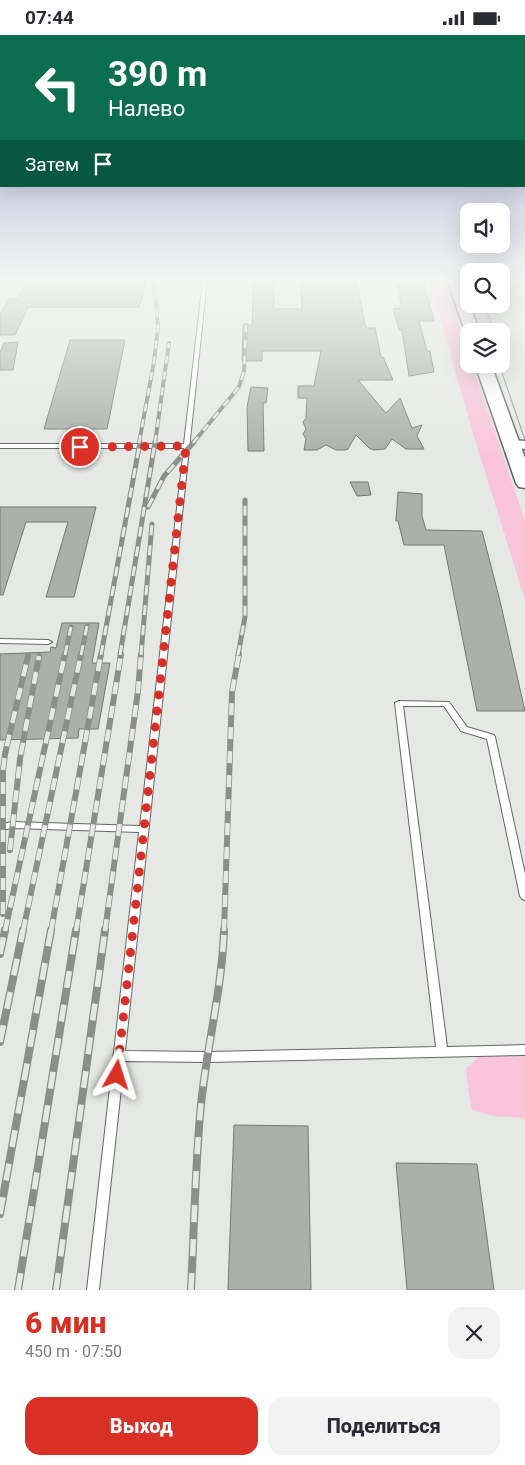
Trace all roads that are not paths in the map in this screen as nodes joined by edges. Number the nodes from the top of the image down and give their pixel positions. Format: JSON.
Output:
{"nodes":[{"id":1,"x":199,"y":339,"type":"edge"},
{"id":2,"x":488,"y":373,"type":"edge"},
{"id":3,"x":518,"y":445,"type":"edge"},
{"id":4,"x":0,"y":446,"type":"edge"},
{"id":5,"x":186,"y":446,"type":"junction"},
{"id":6,"x":525,"y":483,"type":"edge"},
{"id":7,"x":0,"y":641,"type":"edge"},
{"id":8,"x":48,"y":642,"type":"dead end"},
{"id":9,"x":0,"y":827,"type":"edge"},
{"id":10,"x":144,"y":829,"type":"junction"},
{"id":11,"x":525,"y":896,"type":"edge"},
{"id":12,"x":525,"y":1050,"type":"edge"},
{"id":13,"x":442,"y":1051,"type":"junction"},
{"id":14,"x":119,"y":1056,"type":"junction"},
{"id":15,"x":92,"y":1290,"type":"edge"}],
"edges":[{"from":1,"to":5,"type":"lane"},
{"from":2,"to":3,"type":"street"},
{"from":3,"to":6,"type":"street"},
{"from":4,"to":5,"type":"lane"},
{"from":5,"to":10,"type":"lane"},
{"from":7,"to":8,"type":"lane"},
{"from":9,"to":10,"type":"lane"},
{"from":10,"to":14,"type":"lane"},
{"from":11,"to":13,"type":"lane"},
{"from":12,"to":13,"type":"lane"},
{"from":13,"to":14,"type":"lane"},
{"from":14,"to":15,"type":"lane"}]}
